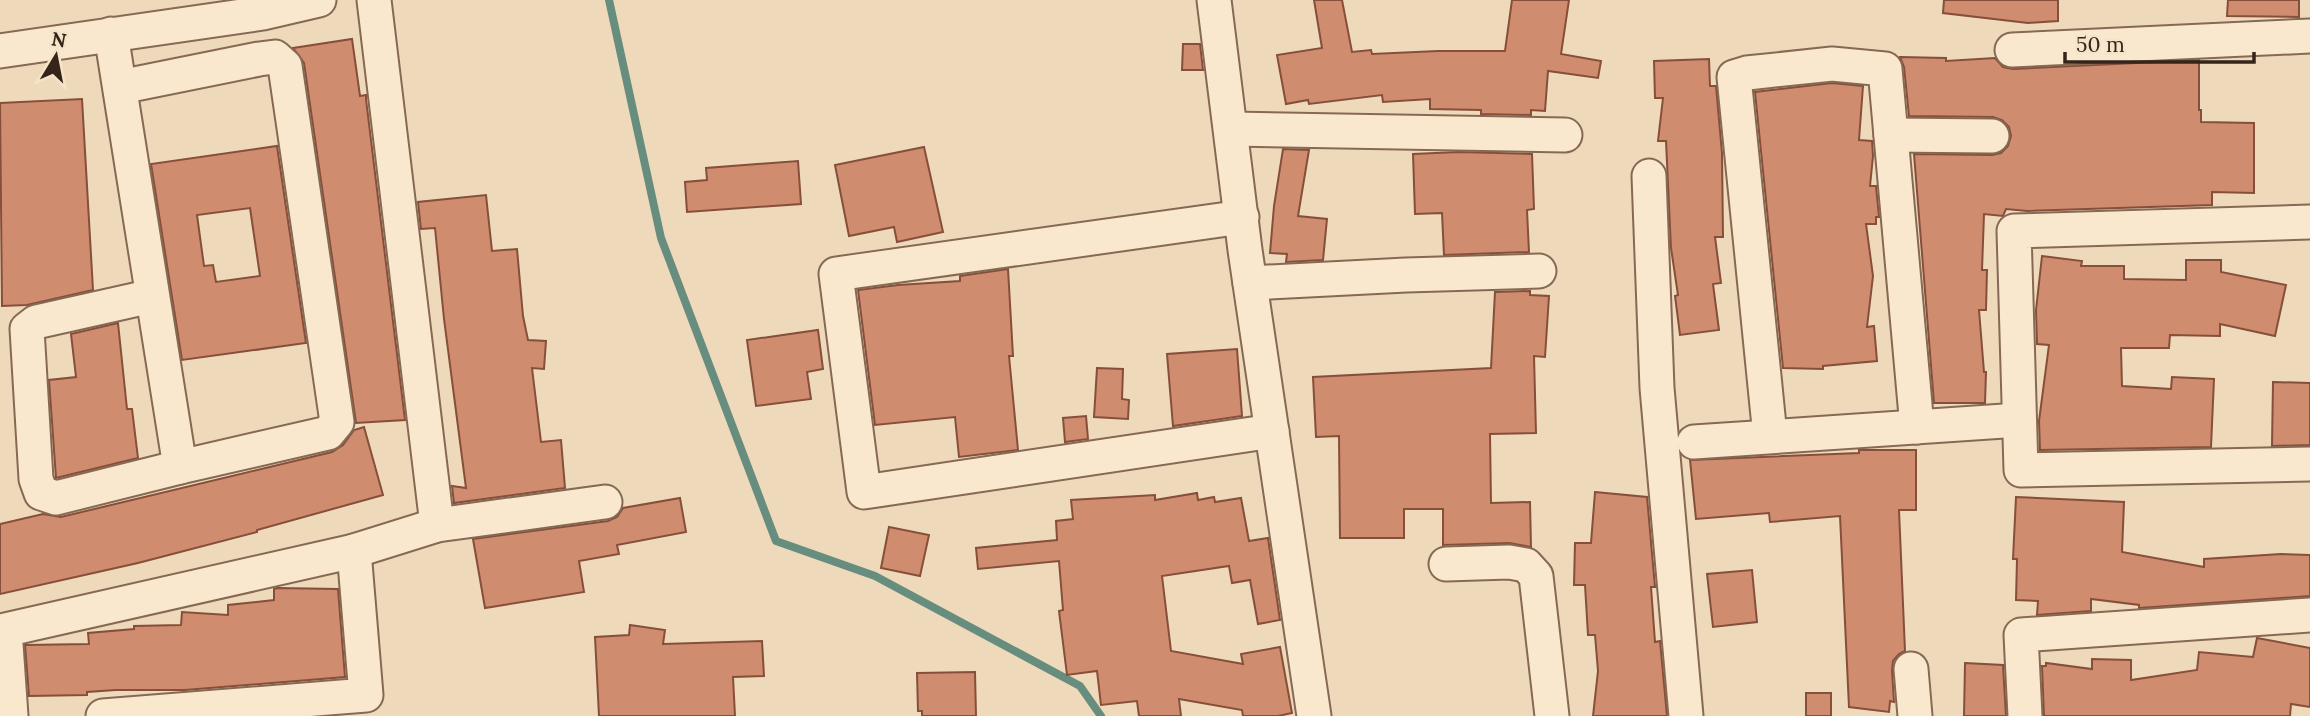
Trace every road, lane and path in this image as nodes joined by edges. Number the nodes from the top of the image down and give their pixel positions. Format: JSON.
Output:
{"nodes":[{"id":1,"x":319,"y":0,"type":"edge"},
{"id":2,"x":374,"y":0,"type":"edge"},
{"id":3,"x":1214,"y":0,"type":"edge"},
{"id":4,"x":111,"y":34,"type":"junction"},
{"id":5,"x":2310,"y":36,"type":"edge"},
{"id":6,"x":2012,"y":50,"type":"dead end"},
{"id":7,"x":0,"y":51,"type":"edge"},
{"id":8,"x":120,"y":87,"type":"junction"},
{"id":9,"x":1232,"y":129,"type":"junction"},
{"id":10,"x":1565,"y":135,"type":"dead end"},
{"id":11,"x":1891,"y":135,"type":"junction"},
{"id":12,"x":1992,"y":136,"type":"dead end"},
{"id":13,"x":1649,"y":176,"type":"dead end"},
{"id":14,"x":1241,"y":217,"type":"junction"},
{"id":15,"x":2310,"y":222,"type":"edge"},
{"id":16,"x":1539,"y":271,"type":"dead end"},
{"id":17,"x":1250,"y":282,"type":"junction"},
{"id":18,"x":152,"y":296,"type":"junction"},
{"id":19,"x":2020,"y":420,"type":"junction"},
{"id":20,"x":1917,"y":427,"type":"junction"},
{"id":21,"x":1272,"y":431,"type":"junction"},
{"id":22,"x":1770,"y":436,"type":"junction"},
{"id":23,"x":1694,"y":442,"type":"dead end"},
{"id":24,"x":2310,"y":464,"type":"edge"},
{"id":25,"x":180,"y":467,"type":"junction"},
{"id":26,"x":605,"y":502,"type":"dead end"},
{"id":27,"x":437,"y":525,"type":"junction"},
{"id":28,"x":354,"y":551,"type":"junction"},
{"id":29,"x":1446,"y":564,"type":"dead end"},
{"id":30,"x":2310,"y":615,"type":"edge"},
{"id":31,"x":1911,"y":669,"type":"dead end"},
{"id":32,"x":373,"y":705,"type":"edge"},
{"id":33,"x":11,"y":716,"type":"edge"},
{"id":34,"x":103,"y":716,"type":"edge"},
{"id":35,"x":1314,"y":716,"type":"edge"},
{"id":36,"x":1552,"y":716,"type":"edge"},
{"id":37,"x":1686,"y":716,"type":"edge"},
{"id":38,"x":1915,"y":716,"type":"edge"},
{"id":39,"x":2025,"y":716,"type":"edge"}],
"edges":[{"from":1,"to":4,"type":"street"},
{"from":2,"to":27,"type":"street"},
{"from":3,"to":9,"type":"street"},
{"from":4,"to":7,"type":"street"},
{"from":4,"to":8,"type":"street"},
{"from":5,"to":6,"type":"street"},
{"from":8,"to":18,"type":"street"},
{"from":8,"to":25,"type":"street"},
{"from":9,"to":10,"type":"street"},
{"from":9,"to":14,"type":"street"},
{"from":11,"to":12,"type":"street"},
{"from":11,"to":20,"type":"street"},
{"from":11,"to":22,"type":"street"},
{"from":13,"to":37,"type":"street"},
{"from":14,"to":17,"type":"street"},
{"from":14,"to":21,"type":"street"},
{"from":15,"to":19,"type":"street"},
{"from":16,"to":17,"type":"street"},
{"from":17,"to":21,"type":"street"},
{"from":18,"to":25,"type":"street"},
{"from":18,"to":25,"type":"street"},
{"from":19,"to":20,"type":"street"},
{"from":19,"to":24,"type":"street"},
{"from":20,"to":22,"type":"street"},
{"from":21,"to":35,"type":"street"},
{"from":22,"to":23,"type":"street"},
{"from":26,"to":27,"type":"street"},
{"from":27,"to":28,"type":"street"},
{"from":28,"to":32,"type":"street"},
{"from":28,"to":33,"type":"street"},
{"from":29,"to":36,"type":"street"},
{"from":30,"to":39,"type":"street"},
{"from":31,"to":38,"type":"street"},
{"from":32,"to":34,"type":"street"}]}
